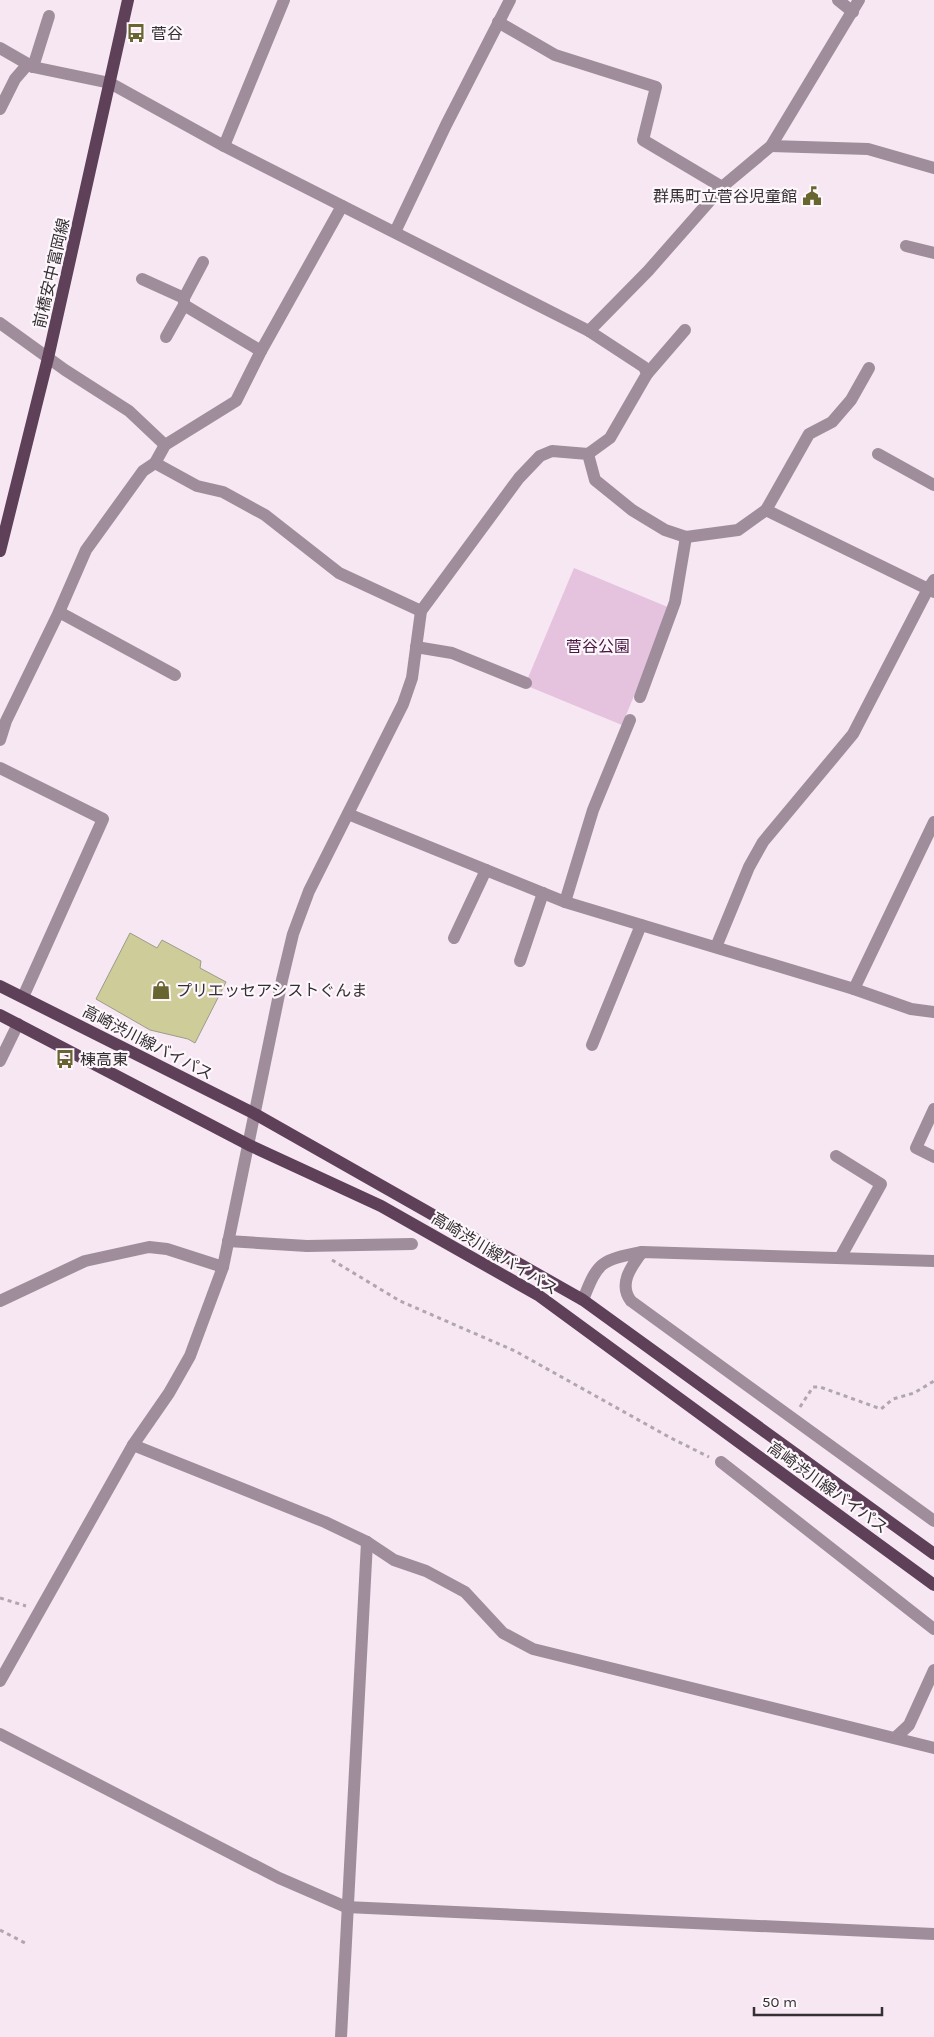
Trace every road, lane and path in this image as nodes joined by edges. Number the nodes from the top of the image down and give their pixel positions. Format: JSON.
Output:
{"nodes":[{"id":1,"x":128,"y":0,"type":"edge"},
{"id":2,"x":284,"y":0,"type":"edge"},
{"id":3,"x":510,"y":0,"type":"edge"},
{"id":4,"x":838,"y":0,"type":"edge"},
{"id":5,"x":856,"y":6,"type":"edge"},
{"id":6,"x":49,"y":16,"type":"dead end"},
{"id":7,"x":498,"y":22,"type":"junction"},
{"id":8,"x":0,"y":48,"type":"edge"},
{"id":9,"x":31,"y":65,"type":"junction"},
{"id":10,"x":110,"y":83,"type":"junction"},
{"id":11,"x":0,"y":109,"type":"edge"},
{"id":12,"x":224,"y":146,"type":"junction"},
{"id":13,"x":771,"y":146,"type":"junction"},
{"id":14,"x":934,"y":168,"type":"edge"},
{"id":15,"x":722,"y":187,"type":"junction"},
{"id":16,"x":342,"y":206,"type":"junction"},
{"id":17,"x":395,"y":232,"type":"junction"},
{"id":18,"x":906,"y":246,"type":"dead end"},
{"id":19,"x":934,"y":253,"type":"edge"},
{"id":20,"x":203,"y":262,"type":"dead end"},
{"id":21,"x":142,"y":279,"type":"dead end"},
{"id":22,"x":184,"y":302,"type":"junction"},
{"id":23,"x":0,"y":323,"type":"edge"},
{"id":24,"x":685,"y":330,"type":"dead end"},
{"id":25,"x":589,"y":332,"type":"junction"},
{"id":26,"x":166,"y":337,"type":"dead end"},
{"id":27,"x":261,"y":351,"type":"junction"},
{"id":28,"x":48,"y":358,"type":"junction"},
{"id":29,"x":869,"y":368,"type":"dead end"},
{"id":30,"x":647,"y":374,"type":"junction"},
{"id":31,"x":165,"y":445,"type":"junction"},
{"id":32,"x":588,"y":454,"type":"junction"},
{"id":33,"x":878,"y":454,"type":"dead end"},
{"id":34,"x":155,"y":463,"type":"junction"},
{"id":35,"x":934,"y":485,"type":"edge"},
{"id":36,"x":766,"y":510,"type":"junction"},
{"id":37,"x":686,"y":537,"type":"junction"},
{"id":38,"x":0,"y":551,"type":"edge"},
{"id":39,"x":932,"y":587,"type":"edge"},
{"id":40,"x":421,"y":610,"type":"junction"},
{"id":41,"x":59,"y":612,"type":"junction"},
{"id":42,"x":416,"y":647,"type":"junction"},
{"id":43,"x":175,"y":675,"type":"dead end"},
{"id":44,"x":526,"y":683,"type":"dead end"},
{"id":45,"x":640,"y":697,"type":"dead end"},
{"id":46,"x":630,"y":720,"type":"dead end"},
{"id":47,"x":0,"y":740,"type":"edge"},
{"id":48,"x":0,"y":768,"type":"edge"},
{"id":49,"x":348,"y":814,"type":"junction"},
{"id":50,"x":934,"y":822,"type":"edge"},
{"id":51,"x":486,"y":870,"type":"junction"},
{"id":52,"x":543,"y":893,"type":"junction"},
{"id":53,"x":565,"y":902,"type":"junction"},
{"id":54,"x":641,"y":925,"type":"junction"},
{"id":55,"x":454,"y":938,"type":"dead end"},
{"id":56,"x":716,"y":947,"type":"junction"},
{"id":57,"x":520,"y":960,"type":"dead end"},
{"id":58,"x":0,"y":986,"type":"edge"},
{"id":59,"x":854,"y":989,"type":"junction"},
{"id":60,"x":23,"y":997,"type":"junction"},
{"id":61,"x":934,"y":1012,"type":"edge"},
{"id":62,"x":0,"y":1015,"type":"edge"},
{"id":63,"x":18,"y":1024,"type":"junction"},
{"id":64,"x":592,"y":1045,"type":"dead end"},
{"id":65,"x":0,"y":1061,"type":"edge"},
{"id":66,"x":934,"y":1109,"type":"edge"},
{"id":67,"x":255,"y":1114,"type":"junction"},
{"id":68,"x":249,"y":1145,"type":"junction"},
{"id":69,"x":836,"y":1156,"type":"dead end"},
{"id":70,"x":934,"y":1158,"type":"edge"},
{"id":71,"x":228,"y":1241,"type":"junction"},
{"id":72,"x":412,"y":1244,"type":"dead end"},
{"id":73,"x":307,"y":1246,"type":"junction"},
{"id":74,"x":642,"y":1252,"type":"junction"},
{"id":75,"x":840,"y":1258,"type":"junction"},
{"id":76,"x":934,"y":1261,"type":"edge"},
{"id":77,"x":223,"y":1267,"type":"junction"},
{"id":78,"x":583,"y":1300,"type":"junction"},
{"id":79,"x":0,"y":1301,"type":"edge"},
{"id":80,"x":934,"y":1381,"type":"edge"},
{"id":81,"x":792,"y":1419,"type":"junction"},
{"id":82,"x":133,"y":1445,"type":"junction"},
{"id":83,"x":721,"y":1462,"type":"joint"},
{"id":84,"x":934,"y":1521,"type":"edge"},
{"id":85,"x":367,"y":1542,"type":"junction"},
{"id":86,"x":934,"y":1554,"type":"edge"},
{"id":87,"x":934,"y":1585,"type":"edge"},
{"id":88,"x":0,"y":1598,"type":"edge"},
{"id":89,"x":40,"y":1610,"type":"junction"},
{"id":90,"x":934,"y":1629,"type":"edge"},
{"id":91,"x":934,"y":1670,"type":"edge"},
{"id":92,"x":0,"y":1681,"type":"edge"},
{"id":93,"x":0,"y":1734,"type":"edge"},
{"id":94,"x":895,"y":1738,"type":"junction"},
{"id":95,"x":934,"y":1748,"type":"edge"},
{"id":96,"x":346,"y":1907,"type":"junction"},
{"id":97,"x":0,"y":1930,"type":"edge"},
{"id":98,"x":934,"y":1934,"type":"edge"},
{"id":99,"x":27,"y":1944,"type":"dead end"},
{"id":100,"x":341,"y":2037,"type":"edge"}],
"edges":[{"from":1,"to":10,"type":"main road","name":"前橋安中富岡線"},
{"from":2,"to":12,"type":"street"},
{"from":3,"to":7,"type":"street"},
{"from":4,"to":5,"type":"street"},
{"from":5,"to":13,"type":"street"},
{"from":6,"to":9,"type":"street"},
{"from":7,"to":15,"type":"street"},
{"from":7,"to":17,"type":"street"},
{"from":8,"to":9,"type":"street"},
{"from":9,"to":10,"type":"street"},
{"from":9,"to":11,"type":"street"},
{"from":10,"to":12,"type":"street"},
{"from":10,"to":28,"type":"main road","name":"前橋安中富岡線"},
{"from":12,"to":16,"type":"street"},
{"from":13,"to":14,"type":"street"},
{"from":13,"to":15,"type":"street"},
{"from":15,"to":25,"type":"street"},
{"from":16,"to":17,"type":"street"},
{"from":16,"to":27,"type":"street"},
{"from":17,"to":25,"type":"street"},
{"from":18,"to":19,"type":"street"},
{"from":20,"to":22,"type":"street"},
{"from":21,"to":22,"type":"street"},
{"from":22,"to":26,"type":"street"},
{"from":22,"to":27,"type":"street"},
{"from":23,"to":28,"type":"street"},
{"from":24,"to":30,"type":"street"},
{"from":25,"to":30,"type":"street"},
{"from":27,"to":31,"type":"street"},
{"from":28,"to":31,"type":"street"},
{"from":28,"to":38,"type":"main road","name":"前橋安中富岡線"},
{"from":29,"to":36,"type":"street"},
{"from":30,"to":32,"type":"street"},
{"from":31,"to":34,"type":"street"},
{"from":32,"to":37,"type":"street"},
{"from":32,"to":40,"type":"street"},
{"from":33,"to":35,"type":"street"},
{"from":34,"to":40,"type":"street"},
{"from":34,"to":41,"type":"street"},
{"from":36,"to":37,"type":"street"},
{"from":36,"to":39,"type":"street"},
{"from":37,"to":45,"type":"street"},
{"from":39,"to":56,"type":"street"},
{"from":40,"to":42,"type":"street"},
{"from":41,"to":43,"type":"street"},
{"from":41,"to":47,"type":"street"},
{"from":42,"to":44,"type":"street"},
{"from":42,"to":49,"type":"street"},
{"from":46,"to":53,"type":"street"},
{"from":48,"to":60,"type":"street"},
{"from":49,"to":51,"type":"street"},
{"from":49,"to":67,"type":"street"},
{"from":50,"to":59,"type":"street"},
{"from":51,"to":52,"type":"street"},
{"from":51,"to":55,"type":"street"},
{"from":52,"to":53,"type":"street"},
{"from":52,"to":57,"type":"street"},
{"from":53,"to":54,"type":"street"},
{"from":54,"to":56,"type":"street"},
{"from":54,"to":64,"type":"street"},
{"from":56,"to":59,"type":"street"},
{"from":58,"to":60,"type":"main road","name":"高崎渋川線バイパス"},
{"from":59,"to":61,"type":"street"},
{"from":60,"to":67,"type":"main road","name":"高崎渋川線バイパス"},
{"from":62,"to":63,"type":"main road","name":"高崎渋川線バイパス"},
{"from":63,"to":65,"type":"street"},
{"from":63,"to":68,"type":"main road","name":"高崎渋川線バイパス"},
{"from":66,"to":70,"type":"street"},
{"from":67,"to":68,"type":"street"},
{"from":67,"to":78,"type":"main road","name":"高崎渋川線バイパス"},
{"from":68,"to":71,"type":"street"},
{"from":68,"to":87,"type":"main road","name":"高崎渋川線バイパス"},
{"from":69,"to":75,"type":"street"},
{"from":71,"to":73,"type":"street"},
{"from":71,"to":77,"type":"street"},
{"from":72,"to":73,"type":"street"},
{"from":73,"to":83,"type":"path"},
{"from":74,"to":75,"type":"street"},
{"from":74,"to":78,"type":"street"},
{"from":74,"to":81,"type":"street"},
{"from":75,"to":76,"type":"street"},
{"from":77,"to":79,"type":"street"},
{"from":77,"to":82,"type":"street"},
{"from":78,"to":86,"type":"main road","name":"高崎渋川線バイパス"},
{"from":80,"to":81,"type":"path"},
{"from":81,"to":84,"type":"street"},
{"from":82,"to":85,"type":"street"},
{"from":82,"to":89,"type":"street"},
{"from":83,"to":90,"type":"street"},
{"from":85,"to":94,"type":"street"},
{"from":85,"to":96,"type":"street"},
{"from":88,"to":89,"type":"path"},
{"from":89,"to":92,"type":"street"},
{"from":91,"to":94,"type":"street"},
{"from":93,"to":96,"type":"street"},
{"from":94,"to":95,"type":"street"},
{"from":96,"to":98,"type":"street"},
{"from":96,"to":100,"type":"street"},
{"from":97,"to":99,"type":"path"}]}
